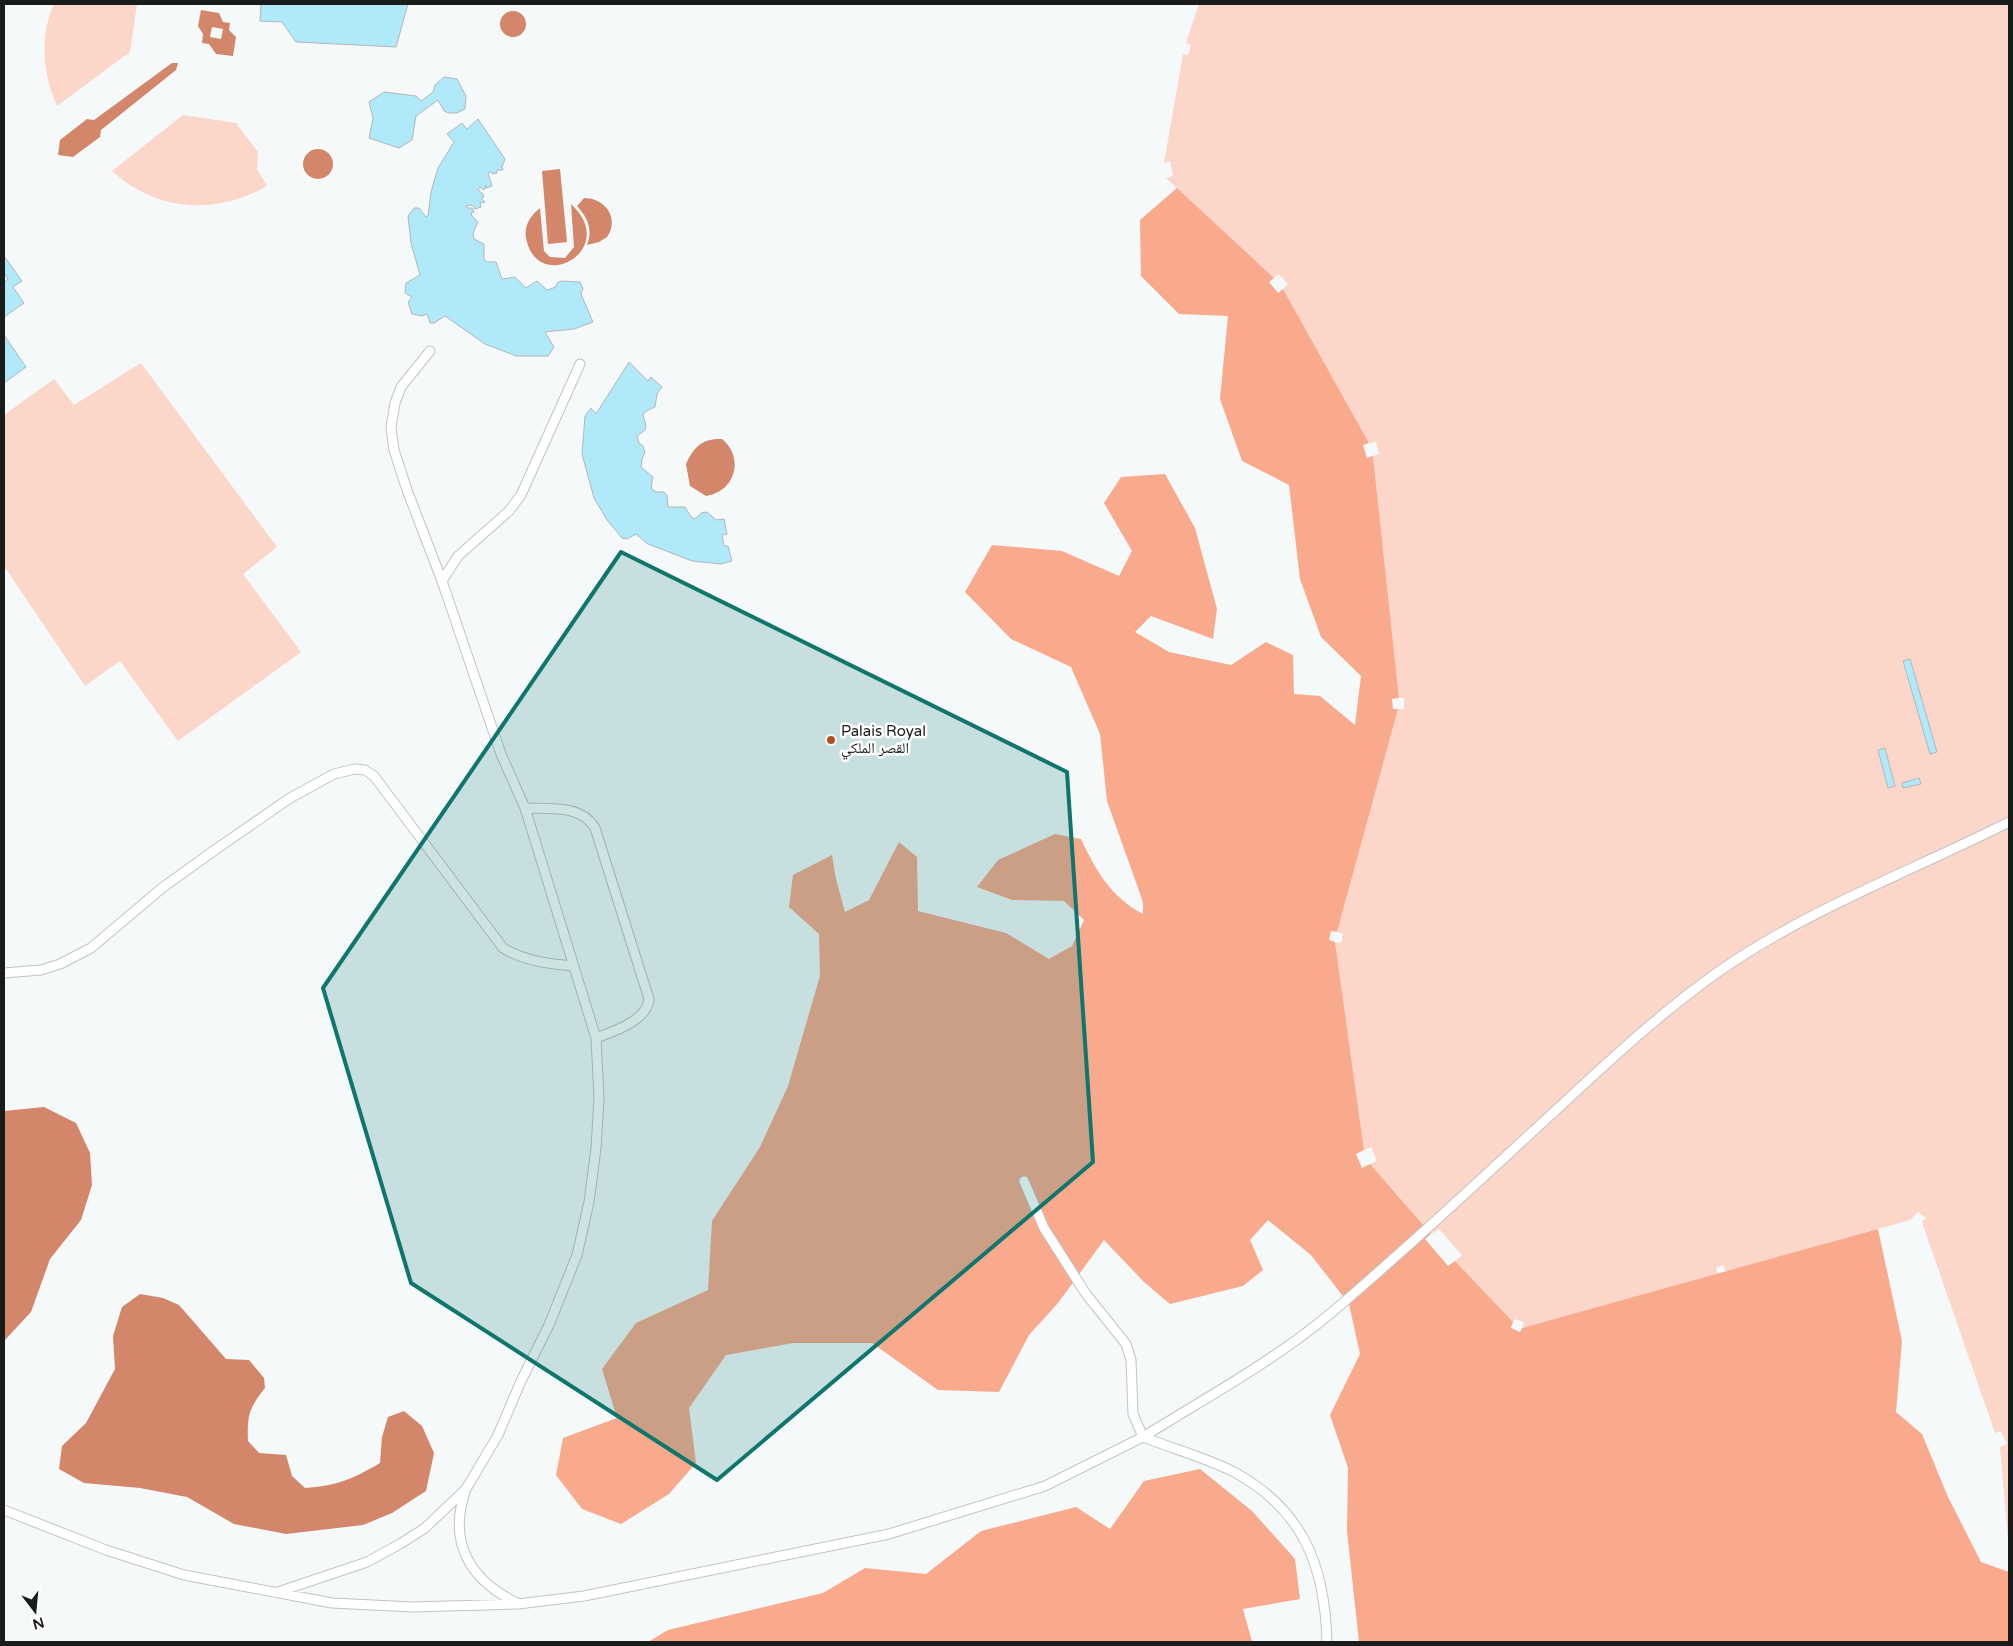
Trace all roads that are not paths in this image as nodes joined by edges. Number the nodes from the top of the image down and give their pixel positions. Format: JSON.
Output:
{"nodes":[{"id":1,"x":430,"y":351,"type":"dead end"},
{"id":2,"x":580,"y":364,"type":"dead end"},
{"id":3,"x":442,"y":581,"type":"junction"},
{"id":4,"x":525,"y":808,"type":"junction"},
{"id":5,"x":2009,"y":822,"type":"edge"},
{"id":6,"x":574,"y":966,"type":"junction"},
{"id":7,"x":4,"y":973,"type":"edge"},
{"id":8,"x":596,"y":1038,"type":"junction"},
{"id":9,"x":1024,"y":1181,"type":"dead end"},
{"id":10,"x":1143,"y":1437,"type":"junction"},
{"id":11,"x":466,"y":1489,"type":"junction"},
{"id":12,"x":4,"y":1510,"type":"edge"},
{"id":13,"x":278,"y":1592,"type":"junction"},
{"id":14,"x":518,"y":1604,"type":"junction"},
{"id":15,"x":1327,"y":1642,"type":"edge"}],
"edges":[{"from":1,"to":3,"type":"lane"},
{"from":2,"to":3,"type":"lane"},
{"from":3,"to":4,"type":"lane"},
{"from":4,"to":6,"type":"lane"},
{"from":4,"to":8,"type":"lane"},
{"from":5,"to":10,"type":"lane"},
{"from":6,"to":7,"type":"lane"},
{"from":6,"to":8,"type":"lane"},
{"from":8,"to":11,"type":"lane"},
{"from":9,"to":10,"type":"lane"},
{"from":10,"to":14,"type":"lane"},
{"from":10,"to":15,"type":"lane"},
{"from":11,"to":13,"type":"lane"},
{"from":11,"to":14,"type":"lane"},
{"from":12,"to":13,"type":"lane"},
{"from":13,"to":14,"type":"lane"}]}
